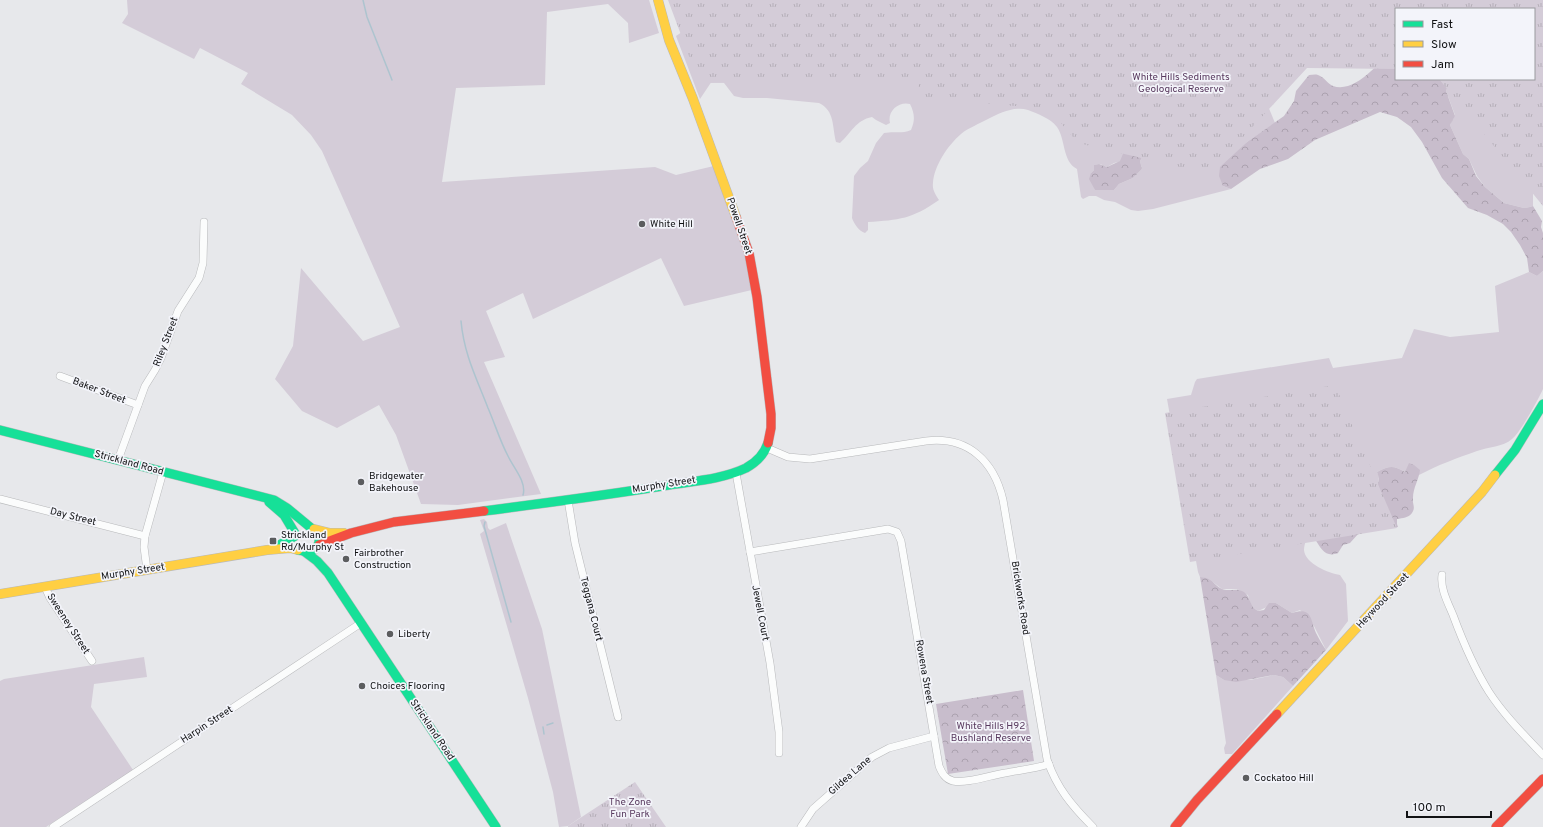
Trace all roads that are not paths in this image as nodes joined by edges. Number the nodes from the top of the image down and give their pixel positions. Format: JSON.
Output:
{"nodes":[{"id":1,"x":659,"y":0,"type":"edge"},
{"id":2,"x":204,"y":222,"type":"dead end"},
{"id":3,"x":60,"y":376,"type":"dead end"},
{"id":4,"x":1543,"y":404,"type":"edge"},
{"id":5,"x":138,"y":405,"type":"junction"},
{"id":6,"x":0,"y":430,"type":"edge"},
{"id":7,"x":767,"y":448,"type":"junction"},
{"id":8,"x":118,"y":460,"type":"junction"},
{"id":9,"x":163,"y":472,"type":"junction"},
{"id":10,"x":736,"y":473,"type":"junction"},
{"id":11,"x":259,"y":497,"type":"junction"},
{"id":12,"x":0,"y":499,"type":"edge"},
{"id":13,"x":568,"y":500,"type":"junction"},
{"id":14,"x":313,"y":528,"type":"junction"},
{"id":15,"x":351,"y":533,"type":"junction"},
{"id":16,"x":145,"y":536,"type":"junction"},
{"id":17,"x":296,"y":536,"type":"junction"},
{"id":18,"x":319,"y":545,"type":"junction"},
{"id":19,"x":267,"y":550,"type":"junction"},
{"id":20,"x":303,"y":552,"type":"junction"},
{"id":21,"x":750,"y":552,"type":"junction"},
{"id":22,"x":147,"y":570,"type":"junction"},
{"id":23,"x":328,"y":573,"type":"junction"},
{"id":24,"x":1442,"y":575,"type":"dead end"},
{"id":25,"x":45,"y":587,"type":"junction"},
{"id":26,"x":0,"y":594,"type":"edge"},
{"id":27,"x":361,"y":623,"type":"junction"},
{"id":28,"x":92,"y":661,"type":"dead end"},
{"id":29,"x":618,"y":716,"type":"dead end"},
{"id":30,"x":934,"y":736,"type":"junction"},
{"id":31,"x":780,"y":753,"type":"dead end"},
{"id":32,"x":1543,"y":755,"type":"edge"},
{"id":33,"x":1049,"y":764,"type":"junction"},
{"id":34,"x":1543,"y":779,"type":"edge"},
{"id":35,"x":1210,"y":787,"type":"junction"},
{"id":36,"x":53,"y":827,"type":"edge"},
{"id":37,"x":496,"y":827,"type":"edge"},
{"id":38,"x":801,"y":827,"type":"edge"},
{"id":39,"x":1093,"y":827,"type":"edge"},
{"id":40,"x":1175,"y":827,"type":"edge"},
{"id":41,"x":1182,"y":827,"type":"edge"},
{"id":42,"x":1496,"y":827,"type":"edge"}],
"edges":[{"from":1,"to":7,"type":"street","name":"Powell Street"},
{"from":2,"to":5,"type":"street","name":"Riley Street"},
{"from":3,"to":5,"type":"street","name":"Baker Street"},
{"from":4,"to":35,"type":"street","name":"Heywood Street"},
{"from":5,"to":8,"type":"street","name":"Riley Street"},
{"from":6,"to":8,"type":"street","name":"Strickland Road"},
{"from":7,"to":10,"type":"street","name":"Murphy Street"},
{"from":7,"to":33,"type":"street","name":"Brickworks Road"},
{"from":8,"to":9,"type":"street","name":"Strickland Road"},
{"from":9,"to":11,"type":"street","name":"Strickland Road"},
{"from":9,"to":16,"type":"street"},
{"from":10,"to":13,"type":"street","name":"Murphy Street"},
{"from":10,"to":21,"type":"street","name":"Jewell Court"},
{"from":11,"to":14,"type":"street","name":"Strickland Road"},
{"from":11,"to":17,"type":"street","name":"Strickland Road"},
{"from":12,"to":16,"type":"street","name":"Day Street"},
{"from":13,"to":15,"type":"street","name":"Murphy Street"},
{"from":13,"to":29,"type":"street","name":"Teggana Court"},
{"from":14,"to":15,"type":"street","name":"Murphy Street"},
{"from":14,"to":17,"type":"street"},
{"from":14,"to":18,"type":"street"},
{"from":15,"to":18,"type":"street","name":"Murphy Street"},
{"from":16,"to":22,"type":"street"},
{"from":17,"to":19,"type":"street","name":"Murphy Street"},
{"from":17,"to":20,"type":"street"},
{"from":18,"to":20,"type":"street"},
{"from":18,"to":23,"type":"street","name":"Strickland Road"},
{"from":19,"to":20,"type":"street","name":"Murphy Street"},
{"from":19,"to":22,"type":"street","name":"Murphy Street"},
{"from":20,"to":23,"type":"street","name":"Strickland Road"},
{"from":21,"to":30,"type":"street","name":"Rowena Street"},
{"from":21,"to":31,"type":"street","name":"Jewell Court"},
{"from":22,"to":25,"type":"street","name":"Murphy Street"},
{"from":23,"to":27,"type":"street","name":"Strickland Road"},
{"from":24,"to":32,"type":"street"},
{"from":25,"to":26,"type":"street","name":"Murphy Street"},
{"from":25,"to":28,"type":"street","name":"Sweeney Street"},
{"from":27,"to":36,"type":"street","name":"Harpin Street"},
{"from":27,"to":37,"type":"street","name":"Strickland Road"},
{"from":30,"to":33,"type":"street","name":"Rowena Street"},
{"from":30,"to":38,"type":"street","name":"Gildea Lane"},
{"from":33,"to":39,"type":"street"},
{"from":34,"to":42,"type":"street"},
{"from":35,"to":40,"type":"street","name":"Heywood Street"},
{"from":35,"to":41,"type":"street","name":"Heywood Street"}]}
